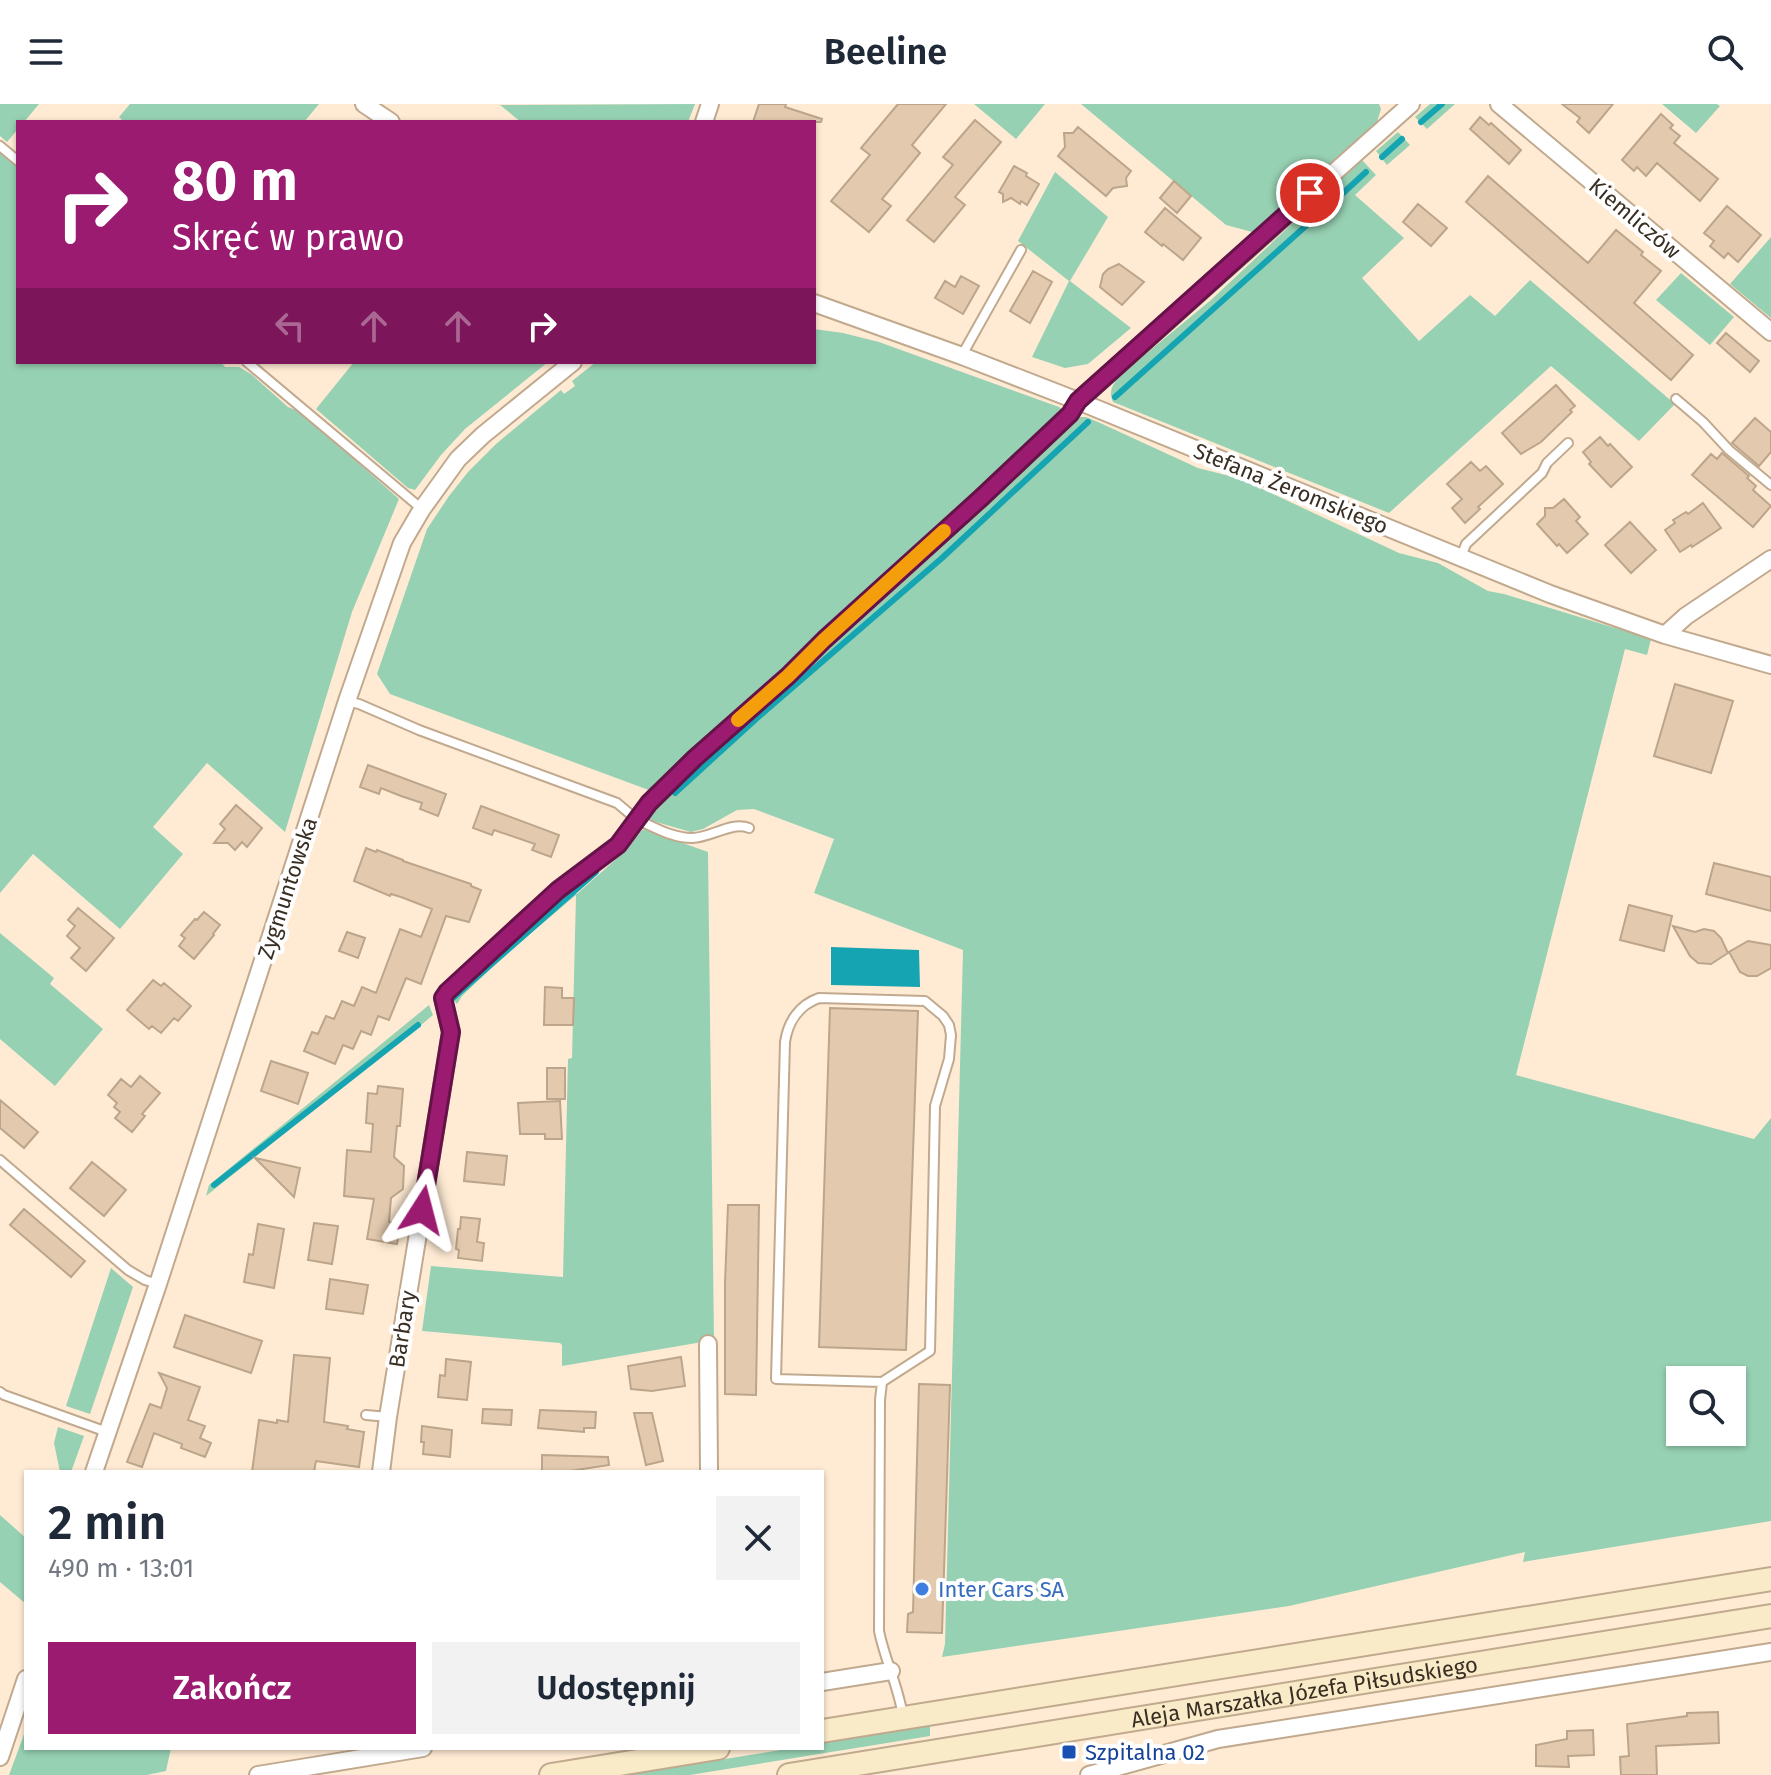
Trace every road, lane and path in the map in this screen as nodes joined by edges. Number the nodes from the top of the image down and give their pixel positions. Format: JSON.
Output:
{"nodes":[{"id":1,"x":364,"y":104,"type":"edge"},
{"id":2,"x":1499,"y":104,"type":"edge"},
{"id":3,"x":1407,"y":105,"type":"edge"},
{"id":4,"x":388,"y":120,"type":"edge"},
{"id":5,"x":0,"y":146,"type":"edge"},
{"id":6,"x":16,"y":159,"type":"edge"},
{"id":7,"x":1021,"y":250,"type":"dead end"},
{"id":8,"x":816,"y":304,"type":"edge"},
{"id":9,"x":1771,"y":332,"type":"edge"},
{"id":10,"x":962,"y":356,"type":"junction"},
{"id":11,"x":249,"y":364,"type":"edge"},
{"id":12,"x":571,"y":364,"type":"edge"},
{"id":13,"x":1676,"y":399,"type":"dead end"},
{"id":14,"x":1078,"y":401,"type":"junction"},
{"id":15,"x":1568,"y":443,"type":"dead end"},
{"id":16,"x":1771,"y":485,"type":"edge"},
{"id":17,"x":422,"y":509,"type":"junction"},
{"id":18,"x":1461,"y":558,"type":"junction"},
{"id":19,"x":1771,"y":559,"type":"edge"},
{"id":20,"x":1665,"y":635,"type":"junction"},
{"id":21,"x":1771,"y":665,"type":"edge"},
{"id":22,"x":347,"y":701,"type":"junction"},
{"id":23,"x":636,"y":819,"type":"junction"},
{"id":24,"x":749,"y":828,"type":"dead end"},
{"id":25,"x":443,"y":998,"type":"joint"},
{"id":26,"x":0,"y":1160,"type":"edge"},
{"id":27,"x":158,"y":1284,"type":"junction"},
{"id":28,"x":708,"y":1344,"type":"dead end"},
{"id":29,"x":882,"y":1382,"type":"junction"},
{"id":30,"x":0,"y":1392,"type":"edge"},
{"id":31,"x":366,"y":1415,"type":"dead end"},
{"id":32,"x":388,"y":1417,"type":"junction"},
{"id":33,"x":107,"y":1432,"type":"junction"},
{"id":34,"x":95,"y":1470,"type":"edge"},
{"id":35,"x":381,"y":1470,"type":"edge"},
{"id":36,"x":709,"y":1470,"type":"edge"},
{"id":37,"x":1771,"y":1579,"type":"edge"},
{"id":38,"x":1771,"y":1616,"type":"edge"},
{"id":39,"x":1771,"y":1652,"type":"edge"},
{"id":40,"x":891,"y":1671,"type":"junction"},
{"id":41,"x":824,"y":1682,"type":"edge"},
{"id":42,"x":24,"y":1685,"type":"edge"},
{"id":43,"x":903,"y":1718,"type":"junction"},
{"id":44,"x":824,"y":1731,"type":"edge"},
{"id":45,"x":411,"y":1750,"type":"edge"},
{"id":46,"x":706,"y":1750,"type":"edge"},
{"id":47,"x":0,"y":1757,"type":"edge"},
{"id":48,"x":343,"y":1761,"type":"edge"},
{"id":49,"x":258,"y":1775,"type":"edge"},
{"id":50,"x":551,"y":1775,"type":"edge"},
{"id":51,"x":789,"y":1775,"type":"edge"},
{"id":52,"x":1089,"y":1775,"type":"edge"}],
"edges":[{"from":1,"to":4,"type":"street"},
{"from":2,"to":9,"type":"street","name":"Kiemliczów"},
{"from":3,"to":14,"type":"street"},
{"from":5,"to":6,"type":"lane"},
{"from":7,"to":10,"type":"lane"},
{"from":8,"to":10,"type":"street","name":"Stefana Żeromskiego"},
{"from":10,"to":14,"type":"street","name":"Stefana Żeromskiego"},
{"from":11,"to":17,"type":"lane"},
{"from":12,"to":17,"type":"street","name":"Zygmuntowska"},
{"from":13,"to":16,"type":"lane"},
{"from":14,"to":18,"type":"street","name":"Stefana Żeromskiego"},
{"from":14,"to":23,"type":"lane"},
{"from":15,"to":18,"type":"lane"},
{"from":17,"to":22,"type":"street","name":"Zygmuntowska"},
{"from":18,"to":20,"type":"street","name":"Stefana Żeromskiego"},
{"from":19,"to":20,"type":"street"},
{"from":20,"to":21,"type":"street","name":"Stefana Żeromskiego"},
{"from":22,"to":23,"type":"lane"},
{"from":22,"to":27,"type":"street","name":"Zygmuntowska"},
{"from":23,"to":24,"type":"lane"},
{"from":23,"to":25,"type":"lane"},
{"from":25,"to":32,"type":"street","name":"Barbary"},
{"from":26,"to":27,"type":"lane"},
{"from":27,"to":33,"type":"street","name":"Zygmuntowska"},
{"from":28,"to":36,"type":"street"},
{"from":29,"to":29,"type":"lane"},
{"from":29,"to":40,"type":"lane"},
{"from":30,"to":33,"type":"lane"},
{"from":31,"to":32,"type":"lane"},
{"from":32,"to":35,"type":"street","name":"Barbary"},
{"from":33,"to":34,"type":"street","name":"Zygmuntowska"},
{"from":37,"to":43,"type":"main road","name":"Aleja Marszałka Józefa Piłsudskiego"},
{"from":38,"to":51,"type":"main road","name":"Aleja Marszałka Józefa Piłsudskiego"},
{"from":39,"to":52,"type":"street"},
{"from":40,"to":41,"type":"street"},
{"from":40,"to":43,"type":"lane"},
{"from":42,"to":47,"type":"street"},
{"from":43,"to":44,"type":"main road","name":"Aleja Marszałka Józefa Piłsudskiego"},
{"from":45,"to":48,"type":"street"},
{"from":46,"to":50,"type":"main road"},
{"from":48,"to":49,"type":"street"}]}
